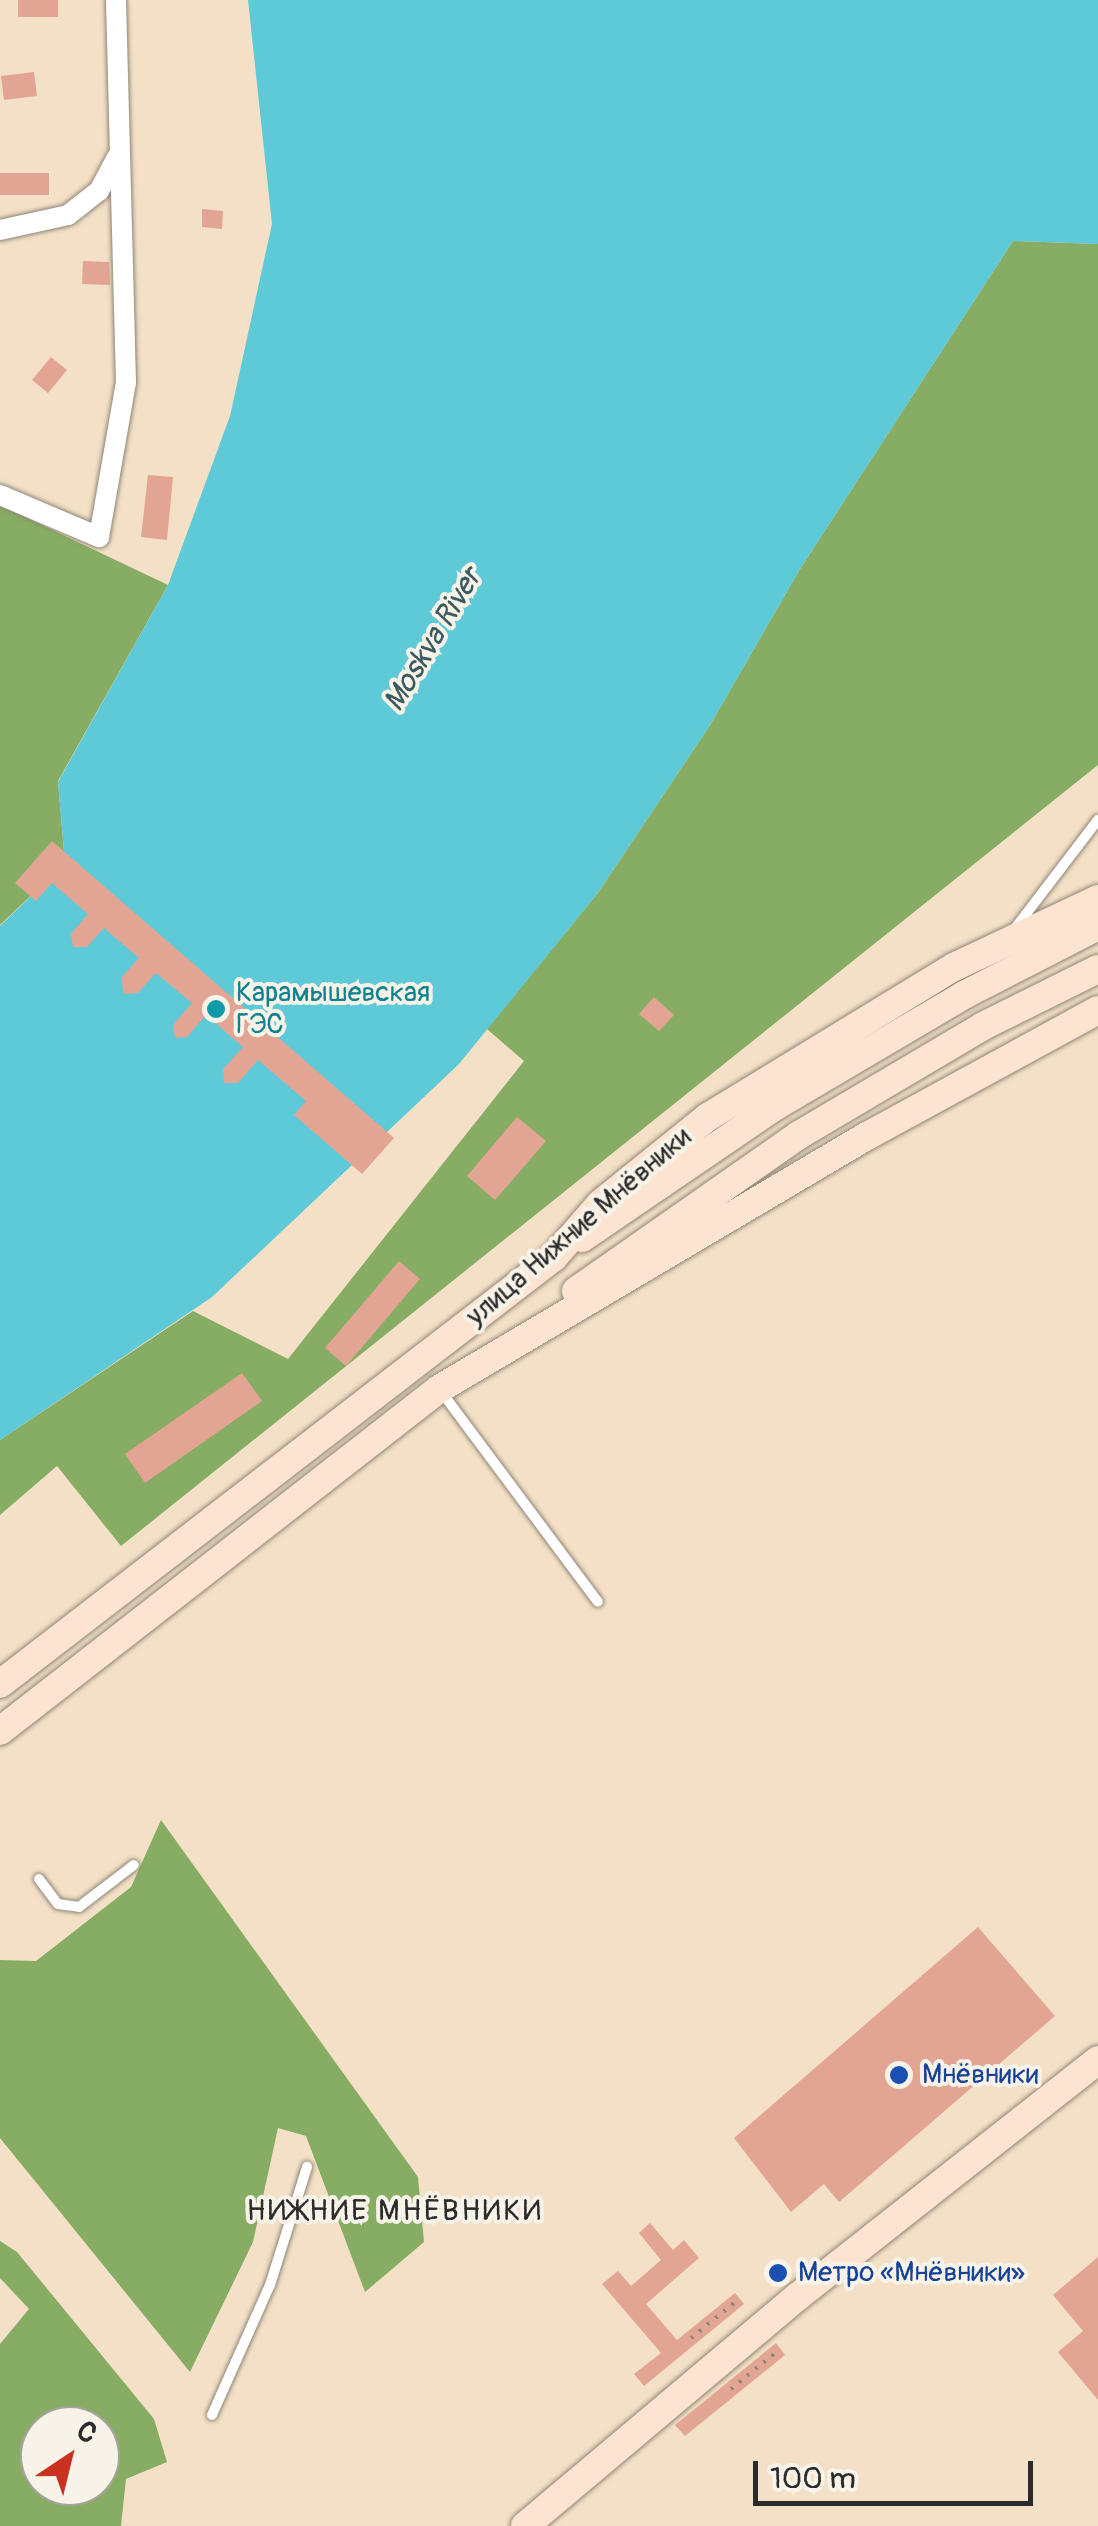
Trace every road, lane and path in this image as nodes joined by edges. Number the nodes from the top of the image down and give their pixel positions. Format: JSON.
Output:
{"nodes":[{"id":1,"x":116,"y":0,"type":"edge"},
{"id":2,"x":120,"y":148,"type":"junction"},
{"id":3,"x":0,"y":230,"type":"edge"},
{"id":4,"x":0,"y":495,"type":"edge"},
{"id":5,"x":1098,"y":820,"type":"edge"},
{"id":6,"x":1098,"y":899,"type":"edge"},
{"id":7,"x":1098,"y":926,"type":"edge"},
{"id":8,"x":1007,"y":939,"type":"junction"},
{"id":9,"x":1098,"y":969,"type":"edge"},
{"id":10,"x":1098,"y":1010,"type":"edge"},
{"id":11,"x":554,"y":1256,"type":"junction"},
{"id":12,"x":474,"y":1367,"type":"junction"},
{"id":13,"x":439,"y":1389,"type":"junction"},
{"id":14,"x":598,"y":1602,"type":"dead end"},
{"id":15,"x":1,"y":1683,"type":"edge"},
{"id":16,"x":24,"y":1712,"type":"junction"},
{"id":17,"x":0,"y":1731,"type":"edge"},
{"id":18,"x":134,"y":1865,"type":"dead end"},
{"id":19,"x":39,"y":1879,"type":"dead end"},
{"id":20,"x":1098,"y":2060,"type":"edge"},
{"id":21,"x":307,"y":2167,"type":"dead end"},
{"id":22,"x":739,"y":2299,"type":"dead end"},
{"id":23,"x":692,"y":2338,"type":"dead end"},
{"id":24,"x":780,"y":2349,"type":"dead end"},
{"id":25,"x":731,"y":2389,"type":"dead end"},
{"id":26,"x":212,"y":2415,"type":"dead end"},
{"id":27,"x":525,"y":2526,"type":"edge"}],
"edges":[{"from":1,"to":2,"type":"street"},
{"from":2,"to":3,"type":"street"},
{"from":2,"to":4,"type":"street"},
{"from":5,"to":8,"type":"lane"},
{"from":6,"to":8,"type":"main road","name":"улица Нижние Мнёвники"},
{"from":7,"to":11,"type":"main road"},
{"from":8,"to":11,"type":"main road","name":"улица Нижние Мнёвники"},
{"from":9,"to":12,"type":"main road"},
{"from":10,"to":12,"type":"main road","name":"улица Нижние Мнёвники"},
{"from":11,"to":15,"type":"main road","name":"улица Нижние Мнёвники"},
{"from":12,"to":13,"type":"main road","name":"улица Нижние Мнёвники"},
{"from":13,"to":14,"type":"lane"},
{"from":13,"to":16,"type":"main road","name":"улица Нижние Мнёвники"},
{"from":15,"to":16,"type":"main road"},
{"from":16,"to":17,"type":"main road","name":"улица Нижние Мнёвники"},
{"from":18,"to":19,"type":"lane"},
{"from":20,"to":27,"type":"main road"},
{"from":21,"to":26,"type":"lane"},
{"from":22,"to":23,"type":"path"},
{"from":24,"to":25,"type":"path"}]}
